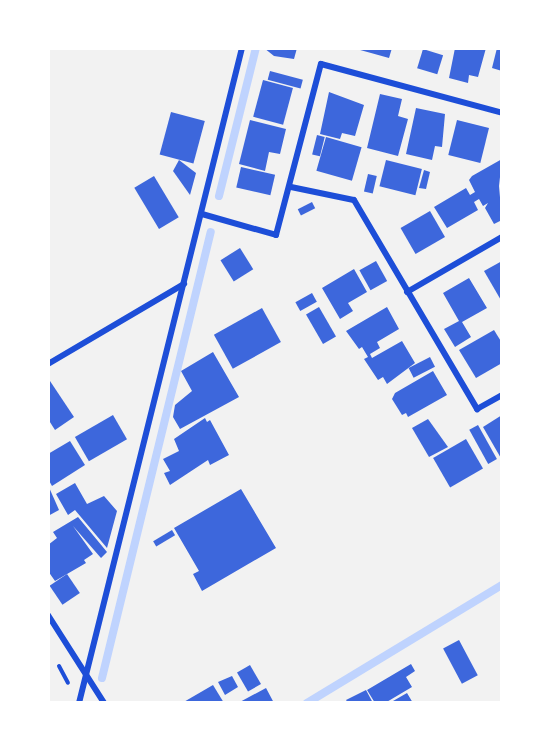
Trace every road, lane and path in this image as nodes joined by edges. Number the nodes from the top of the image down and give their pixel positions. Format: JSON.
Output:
{"nodes":[{"id":1,"x":242,"y":48,"type":"edge"},
{"id":2,"x":502,"y":113,"type":"edge"},
{"id":3,"x":291,"y":187,"type":"junction"},
{"id":4,"x":202,"y":214,"type":"junction"},
{"id":5,"x":502,"y":237,"type":"edge"},
{"id":6,"x":184,"y":284,"type":"junction"},
{"id":7,"x":407,"y":292,"type":"junction"},
{"id":8,"x":48,"y":364,"type":"edge"},
{"id":9,"x":502,"y":395,"type":"edge"},
{"id":10,"x":48,"y":615,"type":"edge"},
{"id":11,"x":53,"y":656,"type":"dead end"},
{"id":12,"x":87,"y":676,"type":"junction"},
{"id":13,"x":67,"y":694,"type":"dead end"},
{"id":14,"x":79,"y":703,"type":"edge"},
{"id":15,"x":104,"y":703,"type":"edge"}],
"edges":[{"from":1,"to":4,"type":"street"},
{"from":2,"to":3,"type":"street"},
{"from":3,"to":4,"type":"street"},
{"from":3,"to":7,"type":"street"},
{"from":4,"to":6,"type":"street"},
{"from":5,"to":7,"type":"street"},
{"from":6,"to":8,"type":"street"},
{"from":6,"to":12,"type":"street"},
{"from":7,"to":9,"type":"street"},
{"from":10,"to":12,"type":"street"},
{"from":11,"to":13,"type":"path"},
{"from":12,"to":14,"type":"street"},
{"from":12,"to":15,"type":"street"}]}
